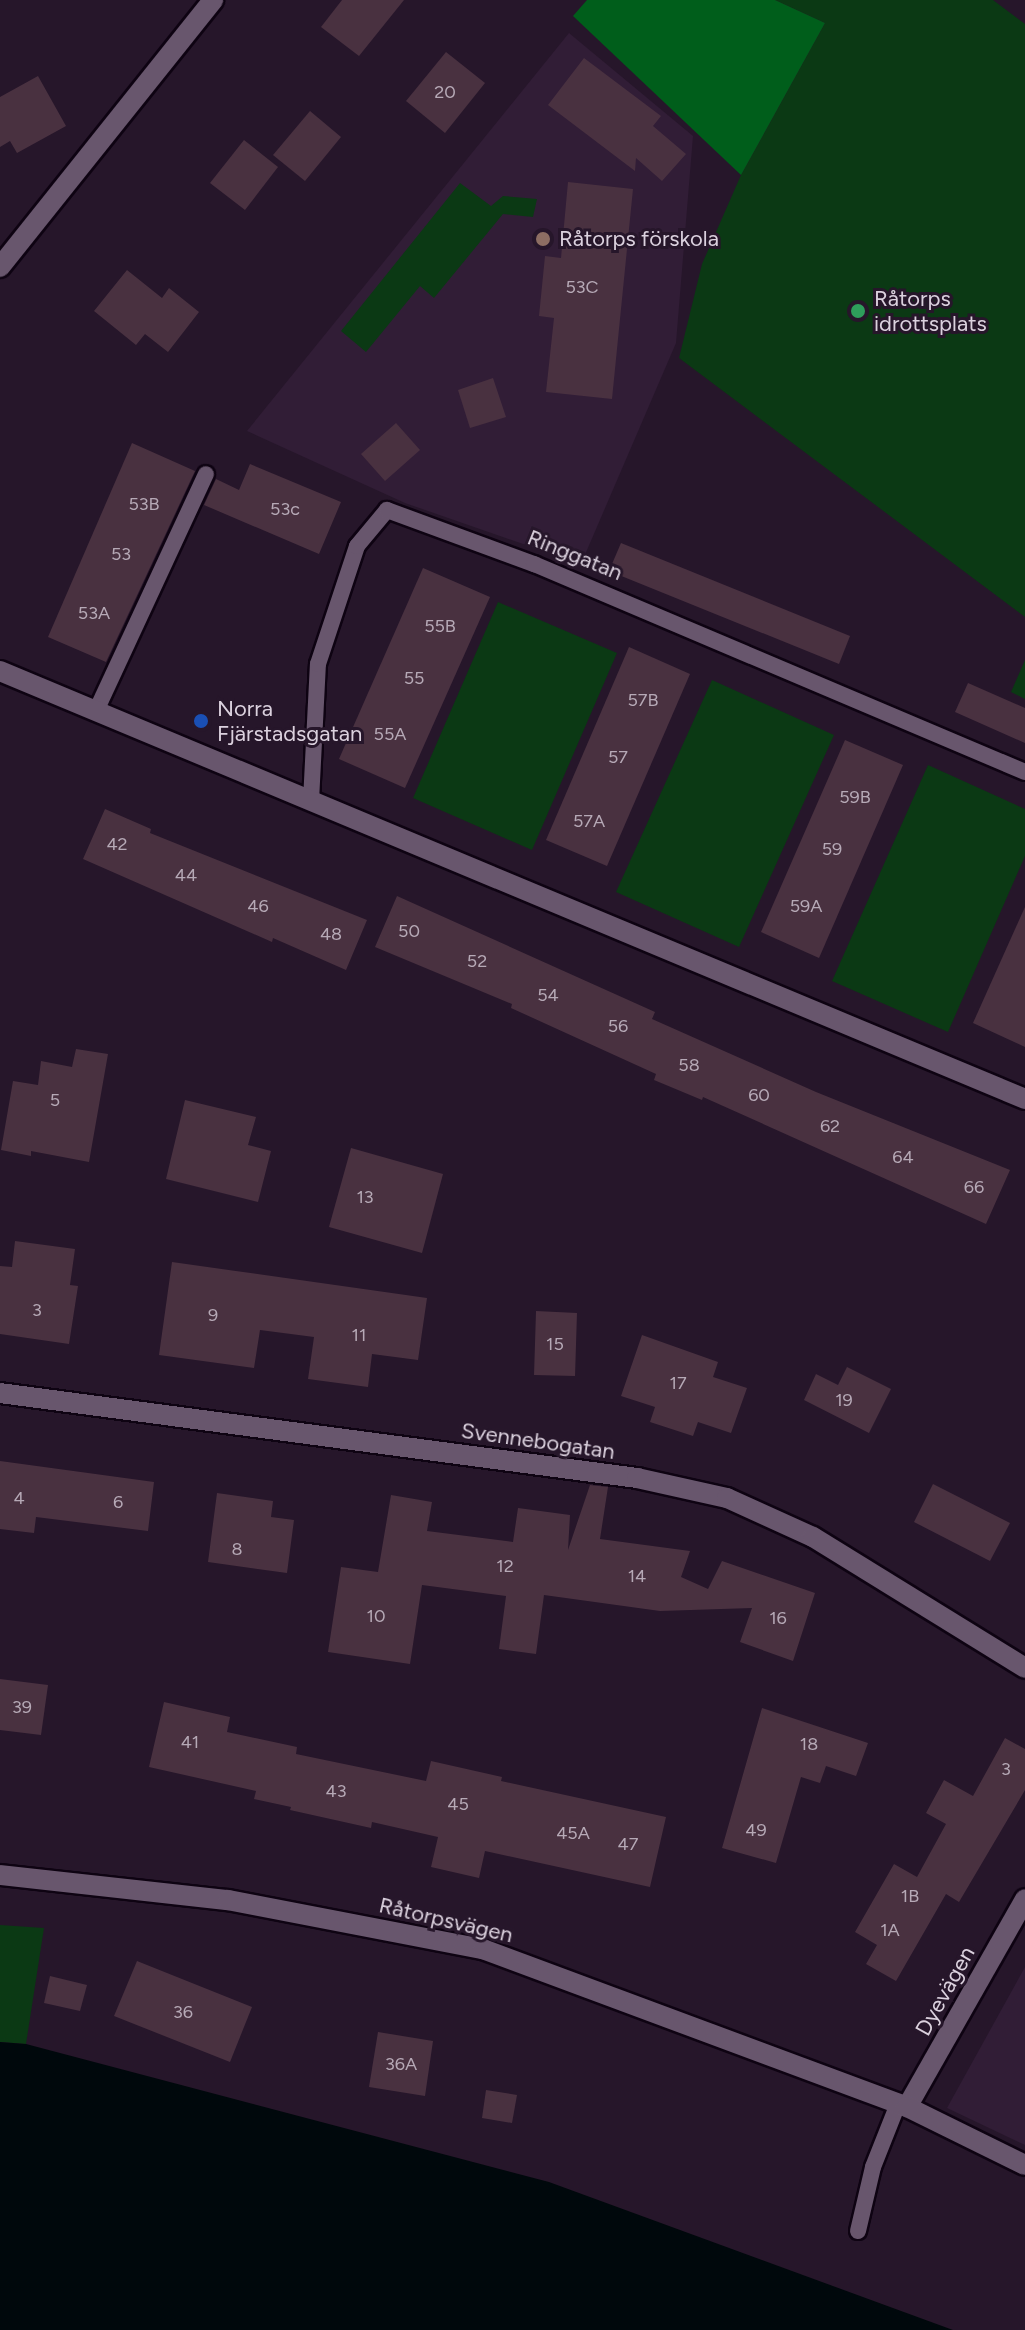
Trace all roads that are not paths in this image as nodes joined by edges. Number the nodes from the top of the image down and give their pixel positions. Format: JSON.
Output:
{"nodes":[{"id":1,"x":213,"y":0,"type":"edge"},
{"id":2,"x":0,"y":267,"type":"edge"},
{"id":3,"x":206,"y":474,"type":"dead end"},
{"id":4,"x":0,"y":671,"type":"edge"},
{"id":5,"x":96,"y":711,"type":"junction"},
{"id":6,"x":1025,"y":772,"type":"edge"},
{"id":7,"x":311,"y":801,"type":"junction"},
{"id":8,"x":1025,"y":1099,"type":"edge"},
{"id":9,"x":0,"y":1393,"type":"edge"},
{"id":10,"x":1025,"y":1668,"type":"edge"},
{"id":11,"x":0,"y":1875,"type":"edge"},
{"id":12,"x":1025,"y":1899,"type":"edge"},
{"id":13,"x":903,"y":2106,"type":"junction"},
{"id":14,"x":1025,"y":2165,"type":"edge"},
{"id":15,"x":858,"y":2231,"type":"dead end"}],
"edges":[{"from":1,"to":2,"type":"street"},
{"from":3,"to":5,"type":"lane"},
{"from":4,"to":5,"type":"street"},
{"from":5,"to":7,"type":"street"},
{"from":6,"to":7,"type":"lane","name":"Ringgatan"},
{"from":7,"to":8,"type":"street"},
{"from":9,"to":10,"type":"street","name":"Svennebogatan"},
{"from":11,"to":13,"type":"street","name":"Råtorpsvägen"},
{"from":12,"to":13,"type":"street","name":"Dyevägen"},
{"from":13,"to":14,"type":"street","name":"Råtorpsvägen"},
{"from":13,"to":15,"type":"lane"}]}
